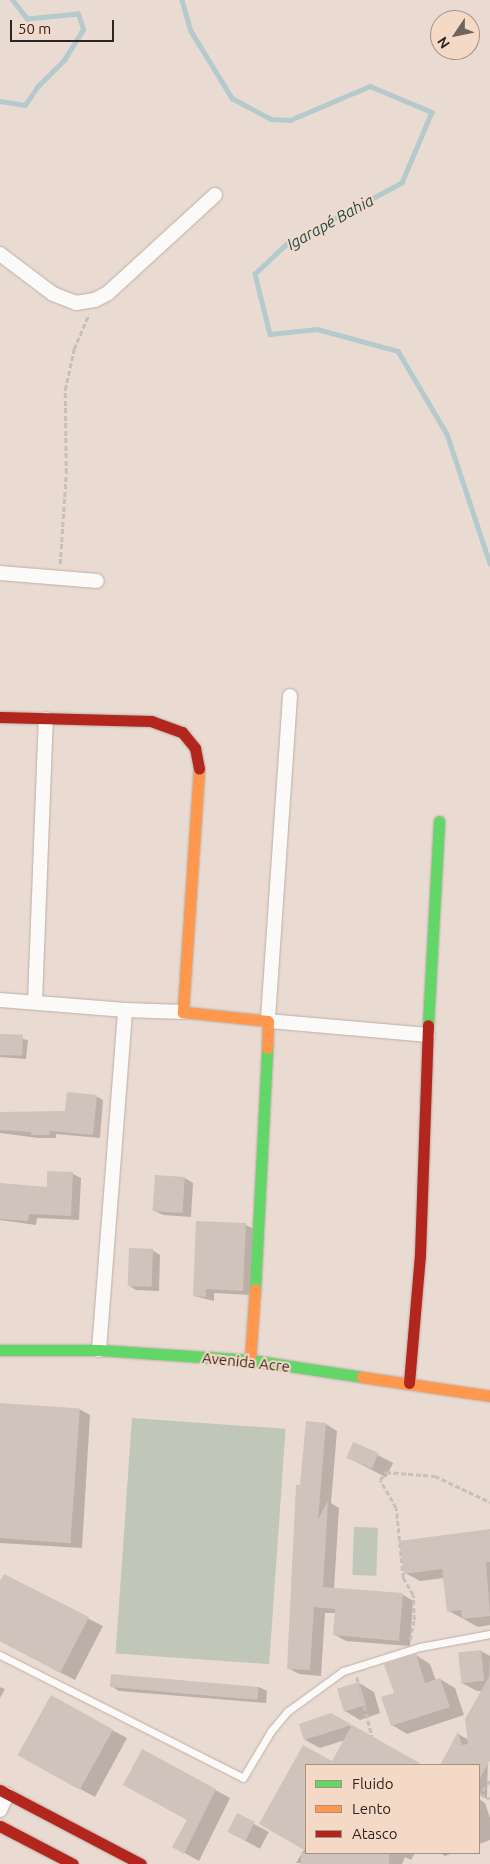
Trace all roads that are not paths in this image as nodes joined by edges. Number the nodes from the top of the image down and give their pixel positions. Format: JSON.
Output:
{"nodes":[{"id":1,"x":215,"y":195,"type":"dead end"},
{"id":2,"x":0,"y":254,"type":"edge"},
{"id":3,"x":0,"y":573,"type":"edge"},
{"id":4,"x":97,"y":581,"type":"dead end"},
{"id":5,"x":290,"y":696,"type":"dead end"},
{"id":6,"x":0,"y":717,"type":"edge"},
{"id":7,"x":46,"y":719,"type":"junction"},
{"id":8,"x":439,"y":821,"type":"dead end"},
{"id":9,"x":0,"y":1000,"type":"edge"},
{"id":10,"x":35,"y":1001,"type":"junction"},
{"id":11,"x":124,"y":1010,"type":"junction"},
{"id":12,"x":183,"y":1012,"type":"junction"},
{"id":13,"x":268,"y":1021,"type":"junction"},
{"id":14,"x":427,"y":1035,"type":"junction"},
{"id":15,"x":0,"y":1350,"type":"edge"},
{"id":16,"x":99,"y":1350,"type":"junction"},
{"id":17,"x":250,"y":1360,"type":"junction"},
{"id":18,"x":409,"y":1383,"type":"junction"},
{"id":19,"x":490,"y":1396,"type":"edge"},
{"id":20,"x":490,"y":1634,"type":"edge"},
{"id":21,"x":0,"y":1655,"type":"edge"},
{"id":22,"x":4,"y":1792,"type":"edge"},
{"id":23,"x":0,"y":1810,"type":"edge"},
{"id":24,"x":0,"y":1826,"type":"edge"},
{"id":25,"x":73,"y":1864,"type":"edge"},
{"id":26,"x":141,"y":1864,"type":"edge"}],
"edges":[{"from":1,"to":2,"type":"street"},
{"from":3,"to":4,"type":"street"},
{"from":5,"to":13,"type":"street"},
{"from":6,"to":7,"type":"street"},
{"from":7,"to":10,"type":"street"},
{"from":7,"to":12,"type":"street"},
{"from":8,"to":14,"type":"street"},
{"from":9,"to":10,"type":"street"},
{"from":10,"to":11,"type":"street"},
{"from":11,"to":12,"type":"street"},
{"from":11,"to":16,"type":"street"},
{"from":12,"to":13,"type":"street"},
{"from":13,"to":14,"type":"street"},
{"from":13,"to":17,"type":"street"},
{"from":14,"to":18,"type":"street"},
{"from":15,"to":16,"type":"street","name":"Avenida Acre"},
{"from":16,"to":17,"type":"street","name":"Avenida Acre"},
{"from":17,"to":18,"type":"street","name":"Avenida Acre"},
{"from":18,"to":19,"type":"street","name":"Avenida Acre"},
{"from":20,"to":21,"type":"lane"},
{"from":22,"to":23,"type":"street"},
{"from":22,"to":26,"type":"street"},
{"from":24,"to":25,"type":"street"}]}
